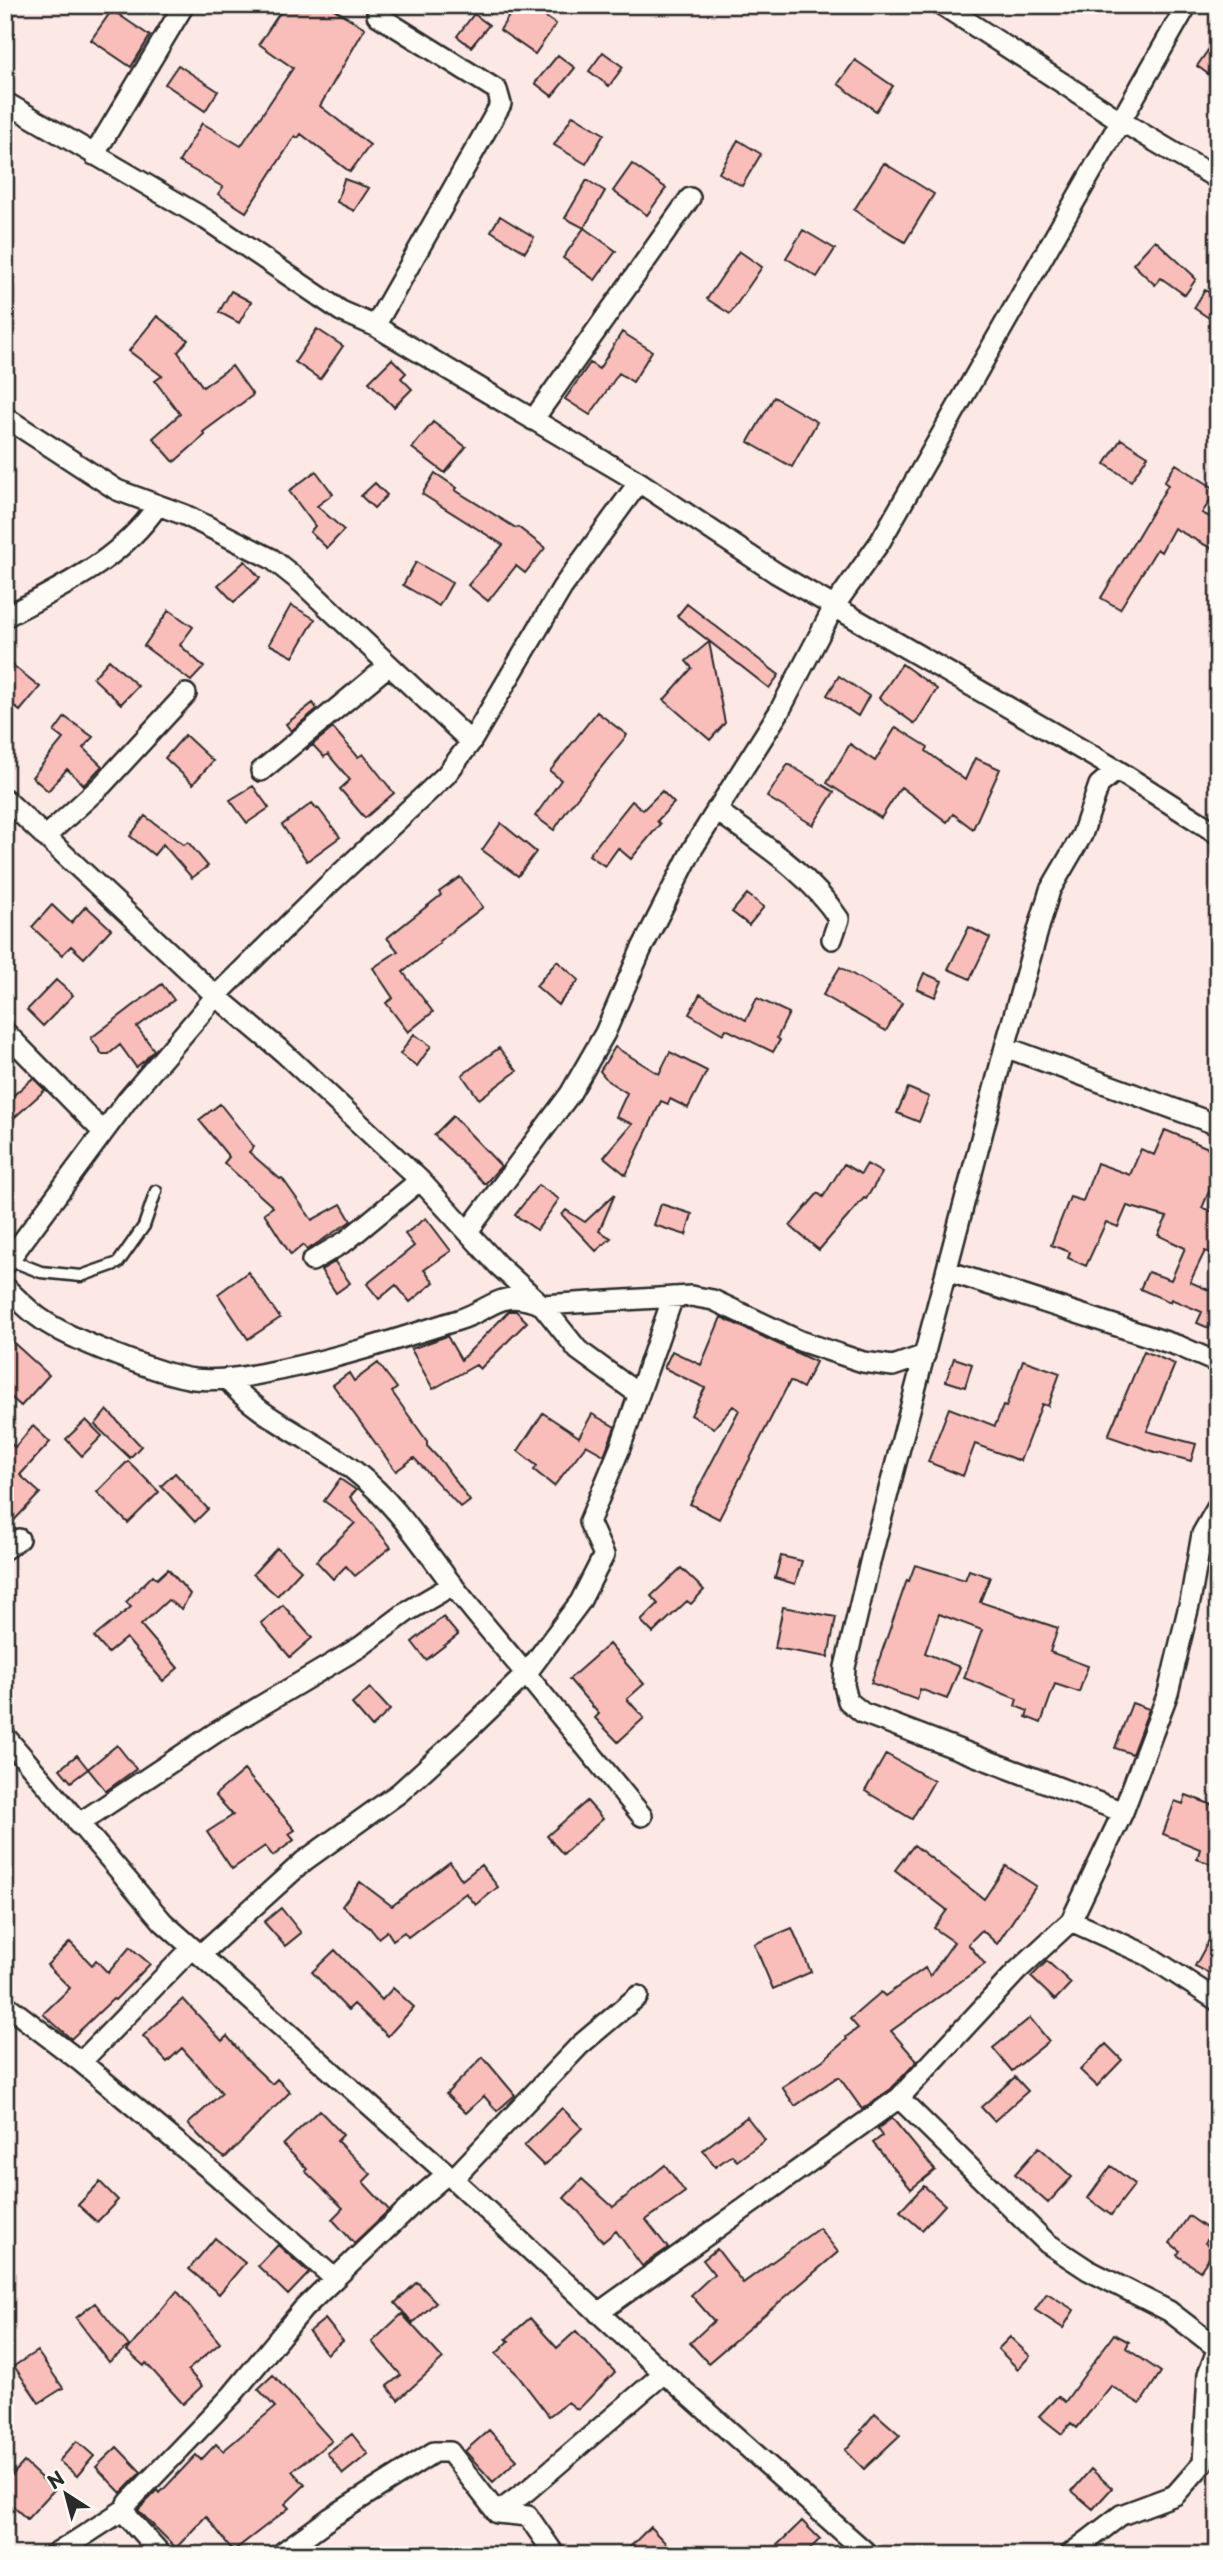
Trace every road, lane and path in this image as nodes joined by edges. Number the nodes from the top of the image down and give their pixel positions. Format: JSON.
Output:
{"nodes":[{"id":1,"x":184,"y":5,"type":"edge"},
{"id":2,"x":942,"y":5,"type":"edge"},
{"id":3,"x":1186,"y":5,"type":"edge"},
{"id":4,"x":377,"y":15,"type":"dead end"},
{"id":5,"x":5,"y":102,"type":"edge"},
{"id":6,"x":1121,"y":121,"type":"junction"},
{"id":7,"x":94,"y":155,"type":"junction"},
{"id":8,"x":1218,"y":179,"type":"edge"},
{"id":9,"x":690,"y":198,"type":"dead end"},
{"id":10,"x":375,"y":326,"type":"junction"},
{"id":11,"x":5,"y":417,"type":"edge"},
{"id":12,"x":533,"y":419,"type":"junction"},
{"id":13,"x":639,"y":482,"type":"junction"},
{"id":14,"x":158,"y":505,"type":"junction"},
{"id":15,"x":835,"y":605,"type":"junction"},
{"id":16,"x":5,"y":617,"type":"edge"},
{"id":17,"x":388,"y":666,"type":"junction"},
{"id":18,"x":186,"y":694,"type":"dead end"},
{"id":19,"x":471,"y":742,"type":"junction"},
{"id":20,"x":1088,"y":754,"type":"junction"},
{"id":21,"x":1117,"y":770,"type":"junction"},
{"id":22,"x":261,"y":771,"type":"dead end"},
{"id":23,"x":1099,"y":785,"type":"junction"},
{"id":24,"x":5,"y":799,"type":"edge"},
{"id":25,"x":716,"y":810,"type":"junction"},
{"id":26,"x":1218,"y":834,"type":"edge"},
{"id":27,"x":45,"y":837,"type":"junction"},
{"id":28,"x":832,"y":939,"type":"dead end"},
{"id":29,"x":216,"y":996,"type":"junction"},
{"id":30,"x":5,"y":1032,"type":"edge"},
{"id":31,"x":1005,"y":1047,"type":"junction"},
{"id":32,"x":1218,"y":1125,"type":"edge"},
{"id":33,"x":103,"y":1132,"type":"junction"},
{"id":34,"x":420,"y":1180,"type":"junction"},
{"id":35,"x":156,"y":1191,"type":"dead end"},
{"id":36,"x":467,"y":1231,"type":"junction"},
{"id":37,"x":313,"y":1261,"type":"dead end"},
{"id":38,"x":7,"y":1262,"type":"edge"},
{"id":39,"x":498,"y":1265,"type":"junction"},
{"id":40,"x":947,"y":1271,"type":"junction"},
{"id":41,"x":5,"y":1287,"type":"edge"},
{"id":42,"x":673,"y":1297,"type":"junction"},
{"id":43,"x":493,"y":1303,"type":"junction"},
{"id":44,"x":542,"y":1305,"type":"junction"},
{"id":45,"x":925,"y":1355,"type":"junction"},
{"id":46,"x":1218,"y":1363,"type":"edge"},
{"id":47,"x":893,"y":1366,"type":"junction"},
{"id":48,"x":227,"y":1379,"type":"junction"},
{"id":49,"x":916,"y":1387,"type":"junction"},
{"id":50,"x":637,"y":1393,"type":"junction"},
{"id":51,"x":1218,"y":1506,"type":"edge"},
{"id":52,"x":453,"y":1585,"type":"junction"},
{"id":53,"x":526,"y":1674,"type":"junction"},
{"id":54,"x":5,"y":1735,"type":"edge"},
{"id":55,"x":1123,"y":1812,"type":"junction"},
{"id":56,"x":642,"y":1816,"type":"dead end"},
{"id":57,"x":78,"y":1824,"type":"junction"},
{"id":58,"x":1071,"y":1921,"type":"junction"},
{"id":59,"x":196,"y":1952,"type":"junction"},
{"id":60,"x":638,"y":1996,"type":"dead end"},
{"id":61,"x":1218,"y":2001,"type":"edge"},
{"id":62,"x":5,"y":2004,"type":"edge"},
{"id":63,"x":81,"y":2062,"type":"junction"},
{"id":64,"x":899,"y":2098,"type":"junction"},
{"id":65,"x":450,"y":2177,"type":"junction"},
{"id":66,"x":334,"y":2278,"type":"junction"},
{"id":67,"x":598,"y":2313,"type":"junction"},
{"id":68,"x":1217,"y":2348,"type":"edge"},
{"id":69,"x":664,"y":2373,"type":"junction"},
{"id":70,"x":125,"y":2509,"type":"junction"},
{"id":71,"x":497,"y":2513,"type":"junction"},
{"id":72,"x":54,"y":2555,"type":"edge"},
{"id":73,"x":162,"y":2555,"type":"edge"},
{"id":74,"x":279,"y":2555,"type":"edge"},
{"id":75,"x":555,"y":2555,"type":"edge"},
{"id":76,"x":869,"y":2555,"type":"edge"},
{"id":77,"x":1069,"y":2555,"type":"edge"}],
"edges":[{"from":1,"to":7,"type":"street"},
{"from":2,"to":6,"type":"street"},
{"from":3,"to":6,"type":"street"},
{"from":4,"to":10,"type":"street"},
{"from":5,"to":7,"type":"street"},
{"from":6,"to":8,"type":"street"},
{"from":6,"to":15,"type":"street"},
{"from":7,"to":10,"type":"street"},
{"from":9,"to":12,"type":"street"},
{"from":10,"to":12,"type":"street"},
{"from":11,"to":14,"type":"street"},
{"from":12,"to":13,"type":"street"},
{"from":13,"to":15,"type":"street"},
{"from":13,"to":19,"type":"street"},
{"from":14,"to":16,"type":"street"},
{"from":14,"to":17,"type":"street"},
{"from":15,"to":20,"type":"street"},
{"from":15,"to":25,"type":"street"},
{"from":17,"to":19,"type":"street"},
{"from":17,"to":22,"type":"street"},
{"from":18,"to":27,"type":"street"},
{"from":19,"to":29,"type":"street"},
{"from":20,"to":21,"type":"street"},
{"from":20,"to":23,"type":"street"},
{"from":21,"to":23,"type":"street"},
{"from":21,"to":26,"type":"street"},
{"from":23,"to":31,"type":"street"},
{"from":24,"to":27,"type":"street"},
{"from":25,"to":28,"type":"street"},
{"from":25,"to":36,"type":"street"},
{"from":27,"to":29,"type":"street"},
{"from":29,"to":33,"type":"street"},
{"from":29,"to":34,"type":"street"},
{"from":30,"to":33,"type":"street"},
{"from":31,"to":32,"type":"street"},
{"from":31,"to":40,"type":"street"},
{"from":33,"to":38,"type":"street"},
{"from":34,"to":36,"type":"street"},
{"from":34,"to":37,"type":"street"},
{"from":35,"to":38,"type":"lane"},
{"from":36,"to":39,"type":"street"},
{"from":39,"to":43,"type":"street"},
{"from":39,"to":44,"type":"street"},
{"from":40,"to":45,"type":"street"},
{"from":40,"to":46,"type":"street"},
{"from":41,"to":48,"type":"street"},
{"from":42,"to":44,"type":"street"},
{"from":42,"to":47,"type":"street"},
{"from":42,"to":50,"type":"street"},
{"from":43,"to":44,"type":"street"},
{"from":43,"to":48,"type":"street"},
{"from":44,"to":50,"type":"street"},
{"from":45,"to":47,"type":"street"},
{"from":45,"to":49,"type":"street"},
{"from":47,"to":49,"type":"street"},
{"from":48,"to":52,"type":"street"},
{"from":49,"to":55,"type":"street"},
{"from":50,"to":53,"type":"street"},
{"from":51,"to":55,"type":"street"},
{"from":52,"to":53,"type":"street"},
{"from":52,"to":57,"type":"street"},
{"from":53,"to":56,"type":"street"},
{"from":53,"to":59,"type":"street"},
{"from":54,"to":57,"type":"street"},
{"from":55,"to":58,"type":"street"},
{"from":57,"to":59,"type":"street"},
{"from":58,"to":61,"type":"street"},
{"from":58,"to":64,"type":"street"},
{"from":59,"to":63,"type":"street"},
{"from":59,"to":65,"type":"street"},
{"from":60,"to":65,"type":"street"},
{"from":62,"to":63,"type":"street"},
{"from":63,"to":66,"type":"street"},
{"from":64,"to":67,"type":"street"},
{"from":64,"to":68,"type":"street"},
{"from":65,"to":66,"type":"street"},
{"from":65,"to":67,"type":"street"},
{"from":66,"to":70,"type":"street"},
{"from":67,"to":69,"type":"street"},
{"from":68,"to":77,"type":"street"},
{"from":69,"to":71,"type":"street"},
{"from":69,"to":76,"type":"street"},
{"from":70,"to":72,"type":"street"},
{"from":70,"to":73,"type":"street"},
{"from":71,"to":74,"type":"street"},
{"from":71,"to":75,"type":"street"}]}
